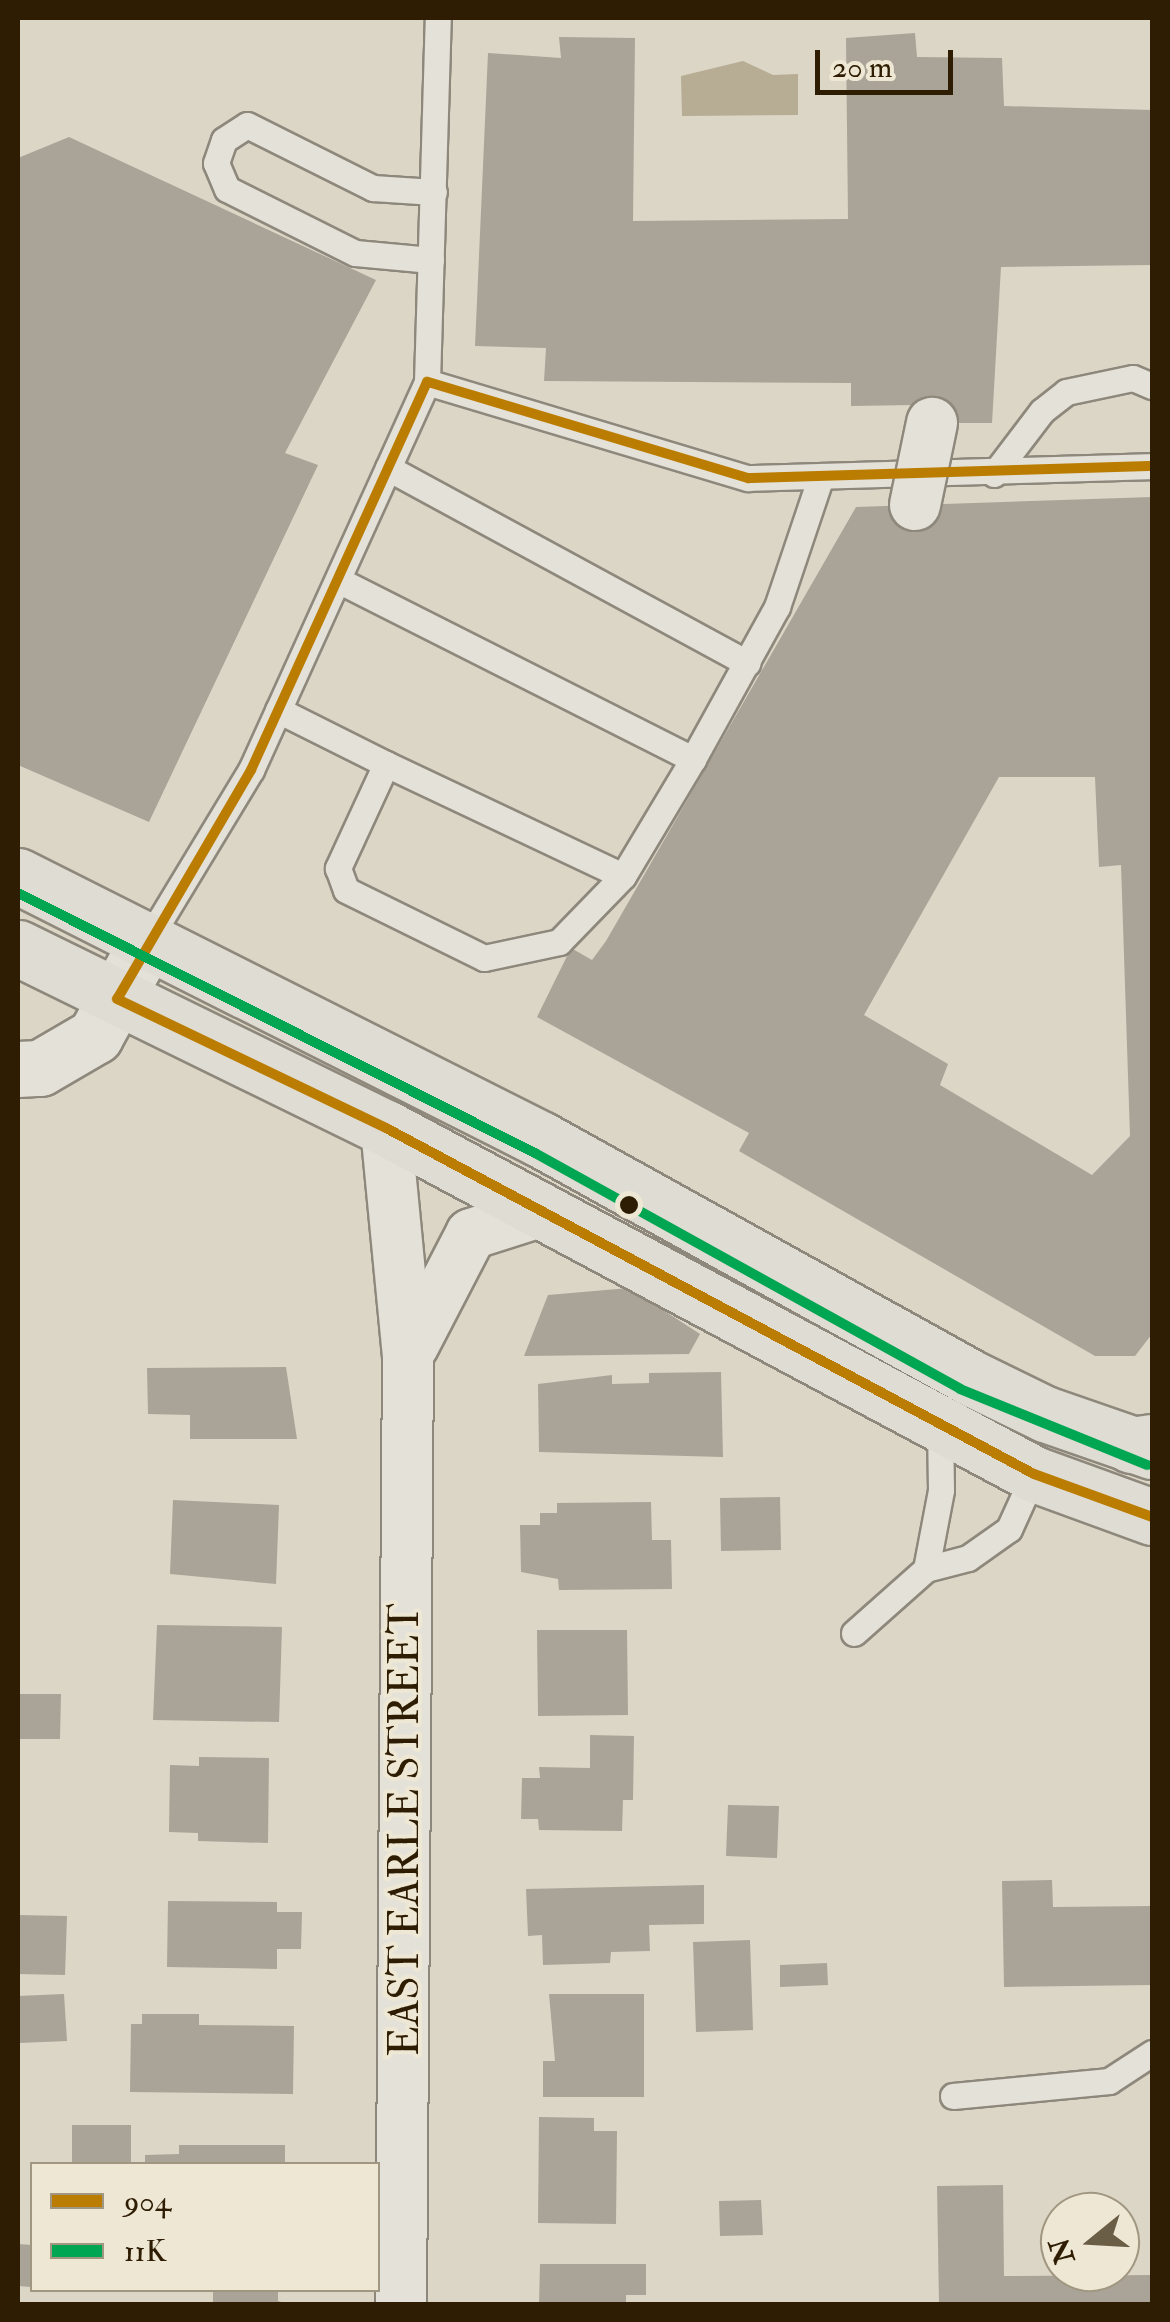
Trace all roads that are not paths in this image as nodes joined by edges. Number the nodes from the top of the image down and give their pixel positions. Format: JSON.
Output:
{"nodes":[{"id":1,"x":438,"y":18,"type":"edge"},
{"id":2,"x":434,"y":192,"type":"junction"},
{"id":3,"x":431,"y":260,"type":"junction"},
{"id":4,"x":428,"y":382,"type":"junction"},
{"id":5,"x":1152,"y":386,"type":"edge"},
{"id":6,"x":932,"y":423,"type":"dead end"},
{"id":7,"x":1152,"y":466,"type":"edge"},
{"id":8,"x":388,"y":468,"type":"junction"},
{"id":9,"x":994,"y":474,"type":"junction"},
{"id":10,"x":821,"y":476,"type":"junction"},
{"id":11,"x":915,"y":506,"type":"dead end"},
{"id":12,"x":338,"y":580,"type":"junction"},
{"id":13,"x":747,"y":663,"type":"junction"},
{"id":14,"x":278,"y":710,"type":"junction"},
{"id":15,"x":693,"y":759,"type":"junction"},
{"id":16,"x":386,"y":764,"type":"junction"},
{"id":17,"x":18,"y":876,"type":"edge"},
{"id":18,"x":623,"y":876,"type":"junction"},
{"id":19,"x":148,"y":940,"type":"junction"},
{"id":20,"x":18,"y":948,"type":"edge"},
{"id":21,"x":117,"y":1000,"type":"junction"},
{"id":22,"x":18,"y":1069,"type":"edge"},
{"id":23,"x":386,"y":1128,"type":"junction"},
{"id":24,"x":543,"y":1211,"type":"junction"},
{"id":25,"x":408,"y":1355,"type":"junction"},
{"id":26,"x":940,"y":1424,"type":"junction"},
{"id":27,"x":1145,"y":1446,"type":"edge"},
{"id":28,"x":1034,"y":1474,"type":"junction"},
{"id":29,"x":1152,"y":1517,"type":"edge"},
{"id":30,"x":926,"y":1569,"type":"junction"},
{"id":31,"x":854,"y":1634,"type":"dead end"},
{"id":32,"x":1152,"y":2053,"type":"edge"},
{"id":33,"x":953,"y":2096,"type":"dead end"},
{"id":34,"x":402,"y":2304,"type":"edge"}],
"edges":[{"from":1,"to":2,"type":"lane"},
{"from":2,"to":3,"type":"lane"},
{"from":2,"to":3,"type":"lane"},
{"from":3,"to":4,"type":"lane"},
{"from":4,"to":8,"type":"lane"},
{"from":4,"to":10,"type":"lane"},
{"from":5,"to":9,"type":"lane"},
{"from":6,"to":11,"type":"street","bridge":true},
{"from":7,"to":9,"type":"lane"},
{"from":8,"to":12,"type":"lane"},
{"from":8,"to":13,"type":"lane"},
{"from":9,"to":10,"type":"lane"},
{"from":10,"to":13,"type":"lane"},
{"from":12,"to":14,"type":"lane"},
{"from":12,"to":15,"type":"lane"},
{"from":13,"to":15,"type":"lane"},
{"from":14,"to":16,"type":"lane"},
{"from":14,"to":19,"type":"lane"},
{"from":15,"to":18,"type":"lane"},
{"from":16,"to":18,"type":"lane"},
{"from":16,"to":18,"type":"lane"},
{"from":17,"to":19,"type":"main road"},
{"from":19,"to":21,"type":"street"},
{"from":19,"to":27,"type":"main road"},
{"from":20,"to":21,"type":"main road"},
{"from":21,"to":22,"type":"street"},
{"from":21,"to":23,"type":"main road"},
{"from":23,"to":24,"type":"main road"},
{"from":23,"to":25,"type":"street","name":"EAST EARLE STREET"},
{"from":24,"to":25,"type":"street","name":"EAST EARLE STREET"},
{"from":24,"to":26,"type":"main road"},
{"from":25,"to":34,"type":"street","name":"EAST EARLE STREET"},
{"from":26,"to":28,"type":"main road"},
{"from":26,"to":30,"type":"lane"},
{"from":28,"to":29,"type":"main road"},
{"from":28,"to":30,"type":"lane"},
{"from":30,"to":31,"type":"lane"},
{"from":32,"to":33,"type":"lane"}]}
